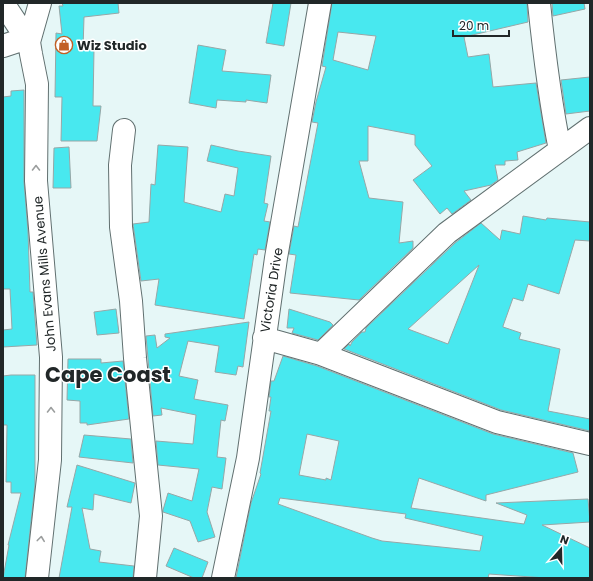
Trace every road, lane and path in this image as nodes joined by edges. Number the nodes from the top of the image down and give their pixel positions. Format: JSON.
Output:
{"nodes":[{"id":1,"x":3,"y":3,"type":"edge"},
{"id":2,"x":40,"y":3,"type":"edge"},
{"id":3,"x":320,"y":3,"type":"edge"},
{"id":4,"x":539,"y":3,"type":"edge"},
{"id":5,"x":28,"y":40,"type":"junction"},
{"id":6,"x":3,"y":46,"type":"edge"},
{"id":7,"x":590,"y":128,"type":"edge"},
{"id":8,"x":124,"y":130,"type":"dead end"},
{"id":9,"x":560,"y":150,"type":"junction"},
{"id":10,"x":264,"y":338,"type":"junction"},
{"id":11,"x":321,"y":354,"type":"junction"},
{"id":12,"x":590,"y":444,"type":"edge"},
{"id":13,"x":37,"y":578,"type":"edge"},
{"id":14,"x":145,"y":578,"type":"edge"},
{"id":15,"x":223,"y":578,"type":"edge"}],
"edges":[{"from":1,"to":5,"type":"street"},
{"from":2,"to":5,"type":"street"},
{"from":3,"to":10,"type":"street","name":"Victoria Drive"},
{"from":4,"to":9,"type":"street"},
{"from":5,"to":6,"type":"street"},
{"from":13,"to":5,"type":"street","name":"John Evans Mills Avenue","one_way":true},
{"from":7,"to":9,"type":"street"},
{"from":8,"to":14,"type":"street"},
{"from":9,"to":11,"type":"street"},
{"from":10,"to":11,"type":"street"},
{"from":10,"to":15,"type":"street","name":"Victoria Drive"},
{"from":11,"to":12,"type":"street"}]}
